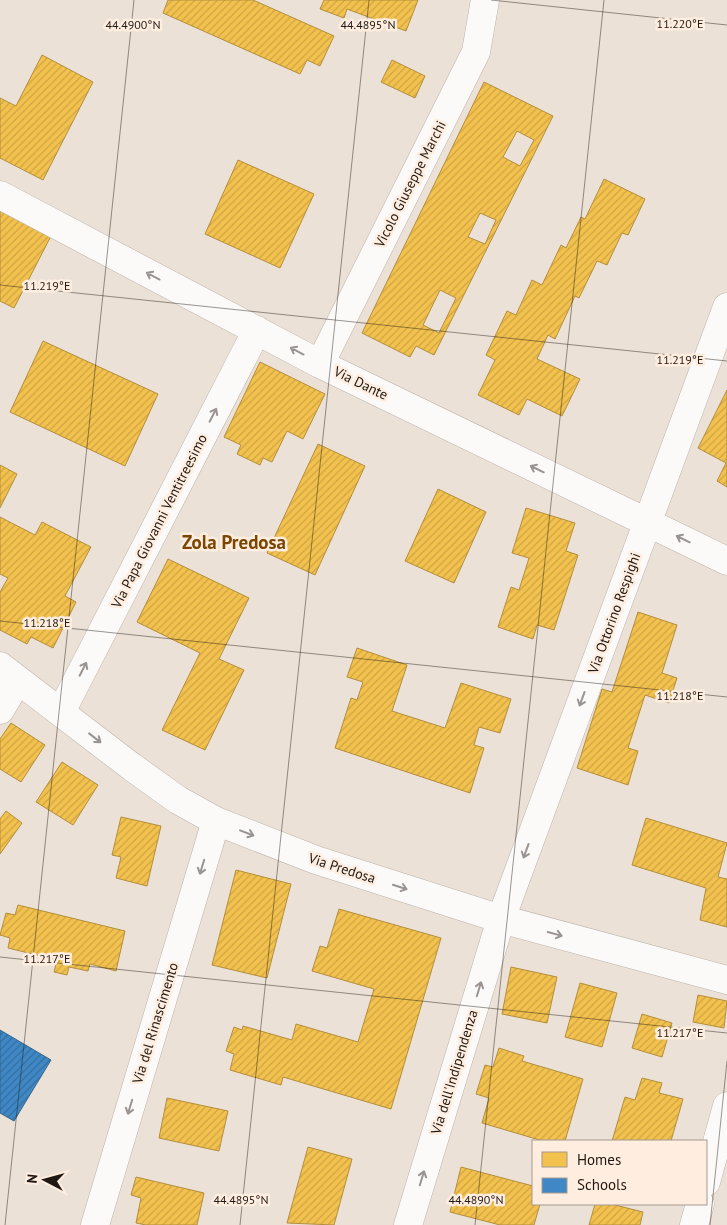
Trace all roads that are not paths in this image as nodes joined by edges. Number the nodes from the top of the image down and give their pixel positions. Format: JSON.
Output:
{"nodes":[{"id":1,"x":485,"y":0,"type":"edge"},
{"id":2,"x":0,"y":195,"type":"edge"},
{"id":3,"x":727,"y":308,"type":"edge"},
{"id":4,"x":257,"y":330,"type":"junction"},
{"id":5,"x":320,"y":364,"type":"junction"},
{"id":6,"x":648,"y":522,"type":"junction"},
{"id":7,"x":727,"y":561,"type":"edge"},
{"id":8,"x":9,"y":673,"type":"edge"},
{"id":9,"x":0,"y":710,"type":"edge"},
{"id":10,"x":61,"y":712,"type":"junction"},
{"id":11,"x":216,"y":821,"type":"junction"},
{"id":12,"x":500,"y":919,"type":"junction"},
{"id":13,"x":727,"y":980,"type":"edge"},
{"id":14,"x":727,"y":1106,"type":"edge"},
{"id":15,"x":707,"y":1178,"type":"edge"},
{"id":16,"x":700,"y":1205,"type":"edge"},
{"id":17,"x":95,"y":1225,"type":"edge"},
{"id":18,"x":408,"y":1225,"type":"edge"},
{"id":19,"x":694,"y":1225,"type":"edge"}],
"edges":[{"from":1,"to":5,"type":"street","name":"Vicolo Giuseppe Marchi"},
{"from":4,"to":2,"type":"street","name":"Via Dante","one_way":true},
{"from":3,"to":6,"type":"street","name":"Via Ottorino Respighi"},
{"from":5,"to":4,"type":"street","name":"Via Dante","one_way":true},
{"from":10,"to":4,"type":"street","name":"Via Papa Giovanni Ventitreesimo","one_way":true},
{"from":6,"to":5,"type":"street","name":"Via Dante","one_way":true},
{"from":7,"to":6,"type":"street","name":"Via Dante","one_way":true},
{"from":6,"to":12,"type":"street","name":"Via Ottorino Respighi","one_way":true},
{"from":8,"to":9,"type":"street"},
{"from":8,"to":10,"type":"street","name":"Via Predosa"},
{"from":10,"to":11,"type":"street","name":"Via Predosa","one_way":true},
{"from":11,"to":12,"type":"street","name":"Via Predosa","one_way":true},
{"from":11,"to":17,"type":"street","name":"Via del Rinascimento","one_way":true},
{"from":12,"to":13,"type":"street","name":"Via Predosa","one_way":true},
{"from":18,"to":12,"type":"street","name":"Via dell'Indipendenza","one_way":true},
{"from":14,"to":15,"type":"street"},
{"from":16,"to":19,"type":"street"}]}
